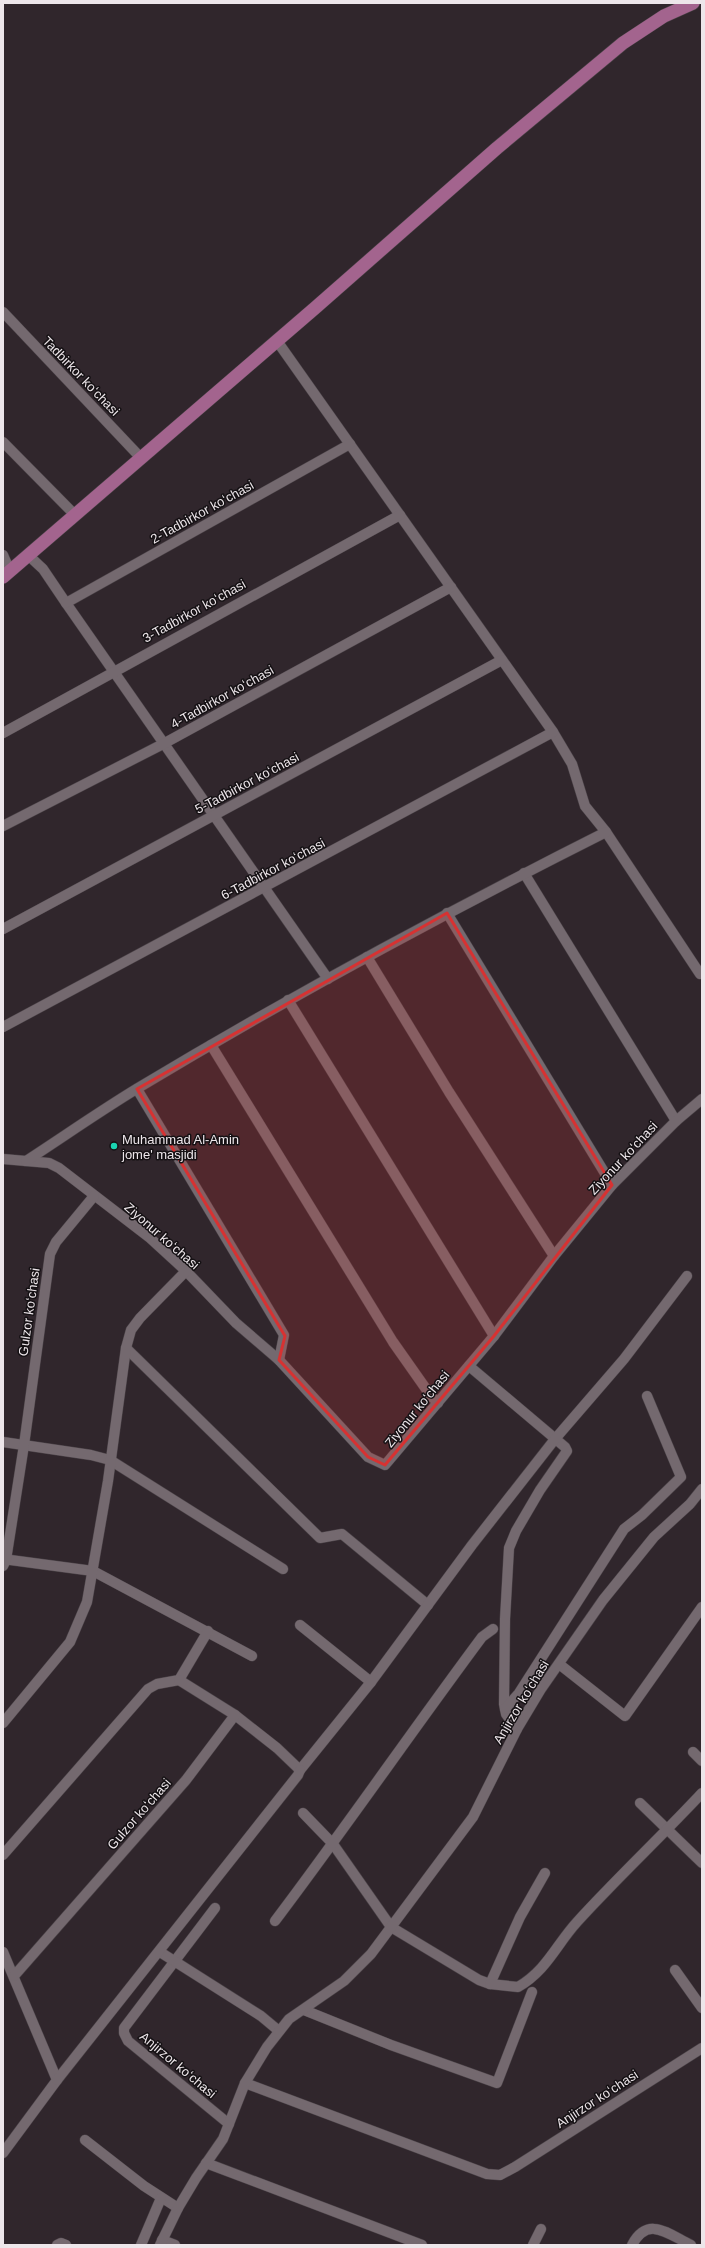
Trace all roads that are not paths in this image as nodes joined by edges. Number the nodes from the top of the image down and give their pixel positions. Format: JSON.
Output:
{"nodes":[{"id":1,"x":692,"y":3,"type":"edge"},
{"id":2,"x":3,"y":312,"type":"edge"},
{"id":3,"x":277,"y":341,"type":"junction"},
{"id":4,"x":3,"y":442,"type":"edge"},
{"id":5,"x":350,"y":444,"type":"junction"},
{"id":6,"x":141,"y":458,"type":"junction"},
{"id":7,"x":75,"y":515,"type":"junction"},
{"id":8,"x":400,"y":515,"type":"junction"},
{"id":9,"x":3,"y":555,"type":"edge"},
{"id":10,"x":28,"y":555,"type":"junction"},
{"id":11,"x":6,"y":574,"type":"edge"},
{"id":12,"x":451,"y":587,"type":"junction"},
{"id":13,"x":66,"y":603,"type":"junction"},
{"id":14,"x":502,"y":660,"type":"junction"},
{"id":15,"x":113,"y":671,"type":"junction"},
{"id":16,"x":553,"y":732,"type":"junction"},
{"id":17,"x":3,"y":733,"type":"edge"},
{"id":18,"x":164,"y":744,"type":"junction"},
{"id":19,"x":214,"y":816,"type":"junction"},
{"id":20,"x":3,"y":826,"type":"edge"},
{"id":21,"x":606,"y":832,"type":"junction"},
{"id":22,"x":524,"y":873,"type":"junction"},
{"id":23,"x":265,"y":888,"type":"junction"},
{"id":24,"x":446,"y":913,"type":"junction"},
{"id":25,"x":3,"y":929,"type":"edge"},
{"id":26,"x":367,"y":957,"type":"junction"},
{"id":27,"x":700,"y":974,"type":"dead end"},
{"id":28,"x":328,"y":979,"type":"junction"},
{"id":29,"x":288,"y":1000,"type":"junction"},
{"id":30,"x":3,"y":1027,"type":"edge"},
{"id":31,"x":212,"y":1045,"type":"junction"},
{"id":32,"x":137,"y":1089,"type":"junction"},
{"id":33,"x":702,"y":1099,"type":"edge"},
{"id":34,"x":676,"y":1122,"type":"junction"},
{"id":35,"x":3,"y":1159,"type":"edge"},
{"id":36,"x":26,"y":1161,"type":"junction"},
{"id":37,"x":612,"y":1185,"type":"junction"},
{"id":38,"x":94,"y":1196,"type":"junction"},
{"id":39,"x":554,"y":1256,"type":"junction"},
{"id":40,"x":186,"y":1271,"type":"junction"},
{"id":41,"x":687,"y":1276,"type":"dead end"},
{"id":42,"x":494,"y":1336,"type":"junction"},
{"id":43,"x":126,"y":1348,"type":"junction"},
{"id":44,"x":280,"y":1360,"type":"junction"},
{"id":45,"x":469,"y":1366,"type":"junction"},
{"id":46,"x":647,"y":1396,"type":"dead end"},
{"id":47,"x":438,"y":1403,"type":"junction"},
{"id":48,"x":555,"y":1439,"type":"junction"},
{"id":49,"x":3,"y":1442,"type":"edge"},
{"id":50,"x":24,"y":1445,"type":"junction"},
{"id":51,"x":110,"y":1460,"type":"junction"},
{"id":52,"x":702,"y":1489,"type":"edge"},
{"id":53,"x":4,"y":1562,"type":"edge"},
{"id":54,"x":283,"y":1569,"type":"dead end"},
{"id":55,"x":93,"y":1571,"type":"junction"},
{"id":56,"x":428,"y":1605,"type":"junction"},
{"id":57,"x":702,"y":1607,"type":"edge"},
{"id":58,"x":300,"y":1625,"type":"dead end"},
{"id":59,"x":493,"y":1629,"type":"dead end"},
{"id":60,"x":208,"y":1631,"type":"junction"},
{"id":61,"x":252,"y":1656,"type":"dead end"},
{"id":62,"x":559,"y":1664,"type":"junction"},
{"id":63,"x":179,"y":1680,"type":"junction"},
{"id":64,"x":371,"y":1682,"type":"junction"},
{"id":65,"x":505,"y":1709,"type":"junction"},
{"id":66,"x":235,"y":1715,"type":"junction"},
{"id":67,"x":3,"y":1723,"type":"edge"},
{"id":68,"x":517,"y":1729,"type":"junction"},
{"id":69,"x":694,"y":1752,"type":"dead end"},
{"id":70,"x":702,"y":1761,"type":"edge"},
{"id":71,"x":300,"y":1770,"type":"junction"},
{"id":72,"x":702,"y":1793,"type":"edge"},
{"id":73,"x":640,"y":1803,"type":"dead end"},
{"id":74,"x":303,"y":1813,"type":"dead end"},
{"id":75,"x":667,"y":1830,"type":"junction"},
{"id":76,"x":333,"y":1844,"type":"junction"},
{"id":77,"x":3,"y":1855,"type":"edge"},
{"id":78,"x":702,"y":1863,"type":"edge"},
{"id":79,"x":545,"y":1873,"type":"dead end"},
{"id":80,"x":215,"y":1908,"type":"dead end"},
{"id":81,"x":275,"y":1920,"type":"dead end"},
{"id":82,"x":391,"y":1927,"type":"junction"},
{"id":83,"x":3,"y":1952,"type":"edge"},
{"id":84,"x":160,"y":1952,"type":"junction"},
{"id":85,"x":173,"y":1963,"type":"junction"},
{"id":86,"x":675,"y":1970,"type":"dead end"},
{"id":87,"x":14,"y":1976,"type":"junction"},
{"id":88,"x":490,"y":1984,"type":"junction"},
{"id":89,"x":532,"y":1992,"type":"dead end"},
{"id":90,"x":702,"y":2008,"type":"edge"},
{"id":91,"x":304,"y":2010,"type":"junction"},
{"id":92,"x":279,"y":2031,"type":"junction"},
{"id":93,"x":702,"y":2048,"type":"edge"},
{"id":94,"x":57,"y":2080,"type":"junction"},
{"id":95,"x":245,"y":2083,"type":"junction"},
{"id":96,"x":229,"y":2124,"type":"junction"},
{"id":97,"x":85,"y":2140,"type":"dead end"},
{"id":98,"x":3,"y":2153,"type":"edge"},
{"id":99,"x":206,"y":2162,"type":"junction"},
{"id":100,"x":161,"y":2198,"type":"junction"},
{"id":101,"x":178,"y":2208,"type":"junction"},
{"id":102,"x":541,"y":2229,"type":"dead end"},
{"id":103,"x":161,"y":2242,"type":"edge"},
{"id":104,"x":57,"y":2245,"type":"edge"},
{"id":105,"x":66,"y":2245,"type":"edge"},
{"id":106,"x":141,"y":2245,"type":"edge"},
{"id":107,"x":175,"y":2245,"type":"edge"},
{"id":108,"x":422,"y":2245,"type":"edge"},
{"id":109,"x":533,"y":2245,"type":"edge"},
{"id":110,"x":632,"y":2245,"type":"edge"},
{"id":111,"x":691,"y":2245,"type":"edge"}],
"edges":[{"from":1,"to":3,"type":"main road"},
{"from":2,"to":6,"type":"street","name":"Tadbirkor koʻchasi"},
{"from":3,"to":5,"type":"street"},
{"from":3,"to":6,"type":"main road"},
{"from":4,"to":7,"type":"street"},
{"from":5,"to":8,"type":"street"},
{"from":5,"to":13,"type":"street","name":"2-Tadbirkor koʻchasi"},
{"from":6,"to":7,"type":"main road"},
{"from":7,"to":10,"type":"main road"},
{"from":8,"to":12,"type":"street"},
{"from":8,"to":15,"type":"street","name":"3-Tadbirkor koʻchasi"},
{"from":9,"to":11,"type":"street"},
{"from":10,"to":11,"type":"main road"},
{"from":10,"to":13,"type":"street"},
{"from":12,"to":14,"type":"street"},
{"from":12,"to":18,"type":"street","name":"4-Tadbirkor koʻchasi"},
{"from":13,"to":15,"type":"street"},
{"from":14,"to":16,"type":"street"},
{"from":14,"to":19,"type":"street","name":"5-Tadbirkor koʻchasi"},
{"from":15,"to":17,"type":"street","name":"3-Tadbirkor koʻchasi"},
{"from":15,"to":18,"type":"street"},
{"from":16,"to":21,"type":"street"},
{"from":16,"to":23,"type":"street","name":"6-Tadbirkor koʻchasi"},
{"from":18,"to":19,"type":"street"},
{"from":18,"to":20,"type":"street","name":"4-Tadbirkor koʻchasi"},
{"from":19,"to":23,"type":"street"},
{"from":19,"to":25,"type":"street","name":"5-Tadbirkor koʻchasi"},
{"from":21,"to":22,"type":"street"},
{"from":21,"to":27,"type":"street"},
{"from":22,"to":24,"type":"street"},
{"from":22,"to":34,"type":"street"},
{"from":23,"to":28,"type":"street"},
{"from":23,"to":30,"type":"street","name":"6-Tadbirkor koʻchasi"},
{"from":24,"to":26,"type":"street"},
{"from":24,"to":37,"type":"street"},
{"from":26,"to":28,"type":"street"},
{"from":26,"to":39,"type":"street"},
{"from":28,"to":29,"type":"street"},
{"from":29,"to":31,"type":"street"},
{"from":29,"to":42,"type":"street"},
{"from":31,"to":32,"type":"street"},
{"from":31,"to":47,"type":"street"},
{"from":32,"to":36,"type":"street"},
{"from":32,"to":44,"type":"street"},
{"from":33,"to":34,"type":"street","name":"Ziyonur koʻchasi"},
{"from":34,"to":37,"type":"street","name":"Ziyonur koʻchasi"},
{"from":35,"to":36,"type":"street","name":"Ziyonur koʻchasi"},
{"from":36,"to":38,"type":"street","name":"Ziyonur koʻchasi"},
{"from":37,"to":39,"type":"street","name":"Ziyonur koʻchasi"},
{"from":38,"to":40,"type":"street","name":"Ziyonur koʻchasi"},
{"from":38,"to":50,"type":"street","name":"Gulzor koʻchasi"},
{"from":39,"to":42,"type":"street","name":"Ziyonur koʻchasi"},
{"from":40,"to":43,"type":"street"},
{"from":40,"to":44,"type":"street","name":"Ziyonur koʻchasi"},
{"from":41,"to":48,"type":"street"},
{"from":42,"to":45,"type":"street","name":"Ziyonur koʻchasi"},
{"from":43,"to":51,"type":"street"},
{"from":43,"to":56,"type":"street"},
{"from":44,"to":47,"type":"street","name":"Ziyonur koʻchasi"},
{"from":45,"to":47,"type":"street","name":"Ziyonur koʻchasi"},
{"from":45,"to":48,"type":"street"},
{"from":46,"to":65,"type":"street"},
{"from":48,"to":56,"type":"street"},
{"from":48,"to":65,"type":"street"},
{"from":49,"to":50,"type":"street"},
{"from":50,"to":51,"type":"street"},
{"from":50,"to":53,"type":"street","name":"Gulzor koʻchasi"},
{"from":51,"to":54,"type":"street"},
{"from":51,"to":55,"type":"street"},
{"from":52,"to":62,"type":"street","name":"Anjirzor koʻchasi"},
{"from":53,"to":55,"type":"street","name":"Gulzor koʻchasi"},
{"from":55,"to":60,"type":"street","name":"Gulzor koʻchasi"},
{"from":55,"to":67,"type":"street"},
{"from":56,"to":64,"type":"street"},
{"from":57,"to":62,"type":"street"},
{"from":58,"to":64,"type":"street"},
{"from":59,"to":76,"type":"street"},
{"from":60,"to":61,"type":"street","name":"Gulzor koʻchasi"},
{"from":60,"to":63,"type":"street"},
{"from":62,"to":68,"type":"street","name":"Anjirzor koʻchasi"},
{"from":63,"to":66,"type":"street"},
{"from":63,"to":77,"type":"street"},
{"from":64,"to":71,"type":"street"},
{"from":65,"to":68,"type":"street"},
{"from":66,"to":71,"type":"street"},
{"from":66,"to":87,"type":"street","name":"Gulzor koʻchasi"},
{"from":68,"to":82,"type":"street","name":"Anjirzor koʻchasi"},
{"from":69,"to":70,"type":"street"},
{"from":71,"to":84,"type":"street"},
{"from":72,"to":75,"type":"street"},
{"from":73,"to":75,"type":"street"},
{"from":74,"to":76,"type":"street"},
{"from":75,"to":78,"type":"street"},
{"from":75,"to":88,"type":"street"},
{"from":76,"to":81,"type":"street"},
{"from":76,"to":82,"type":"street"},
{"from":79,"to":88,"type":"street"},
{"from":80,"to":85,"type":"street","name":"Anjirzor koʻchasi"},
{"from":82,"to":88,"type":"street"},
{"from":82,"to":91,"type":"street","name":"Anjirzor koʻchasi"},
{"from":83,"to":87,"type":"street"},
{"from":84,"to":85,"type":"street"},
{"from":84,"to":94,"type":"street"},
{"from":85,"to":92,"type":"street"},
{"from":85,"to":96,"type":"street","name":"Anjirzor koʻchasi"},
{"from":86,"to":90,"type":"street"},
{"from":87,"to":94,"type":"street"},
{"from":89,"to":91,"type":"street"},
{"from":91,"to":92,"type":"street","name":"Anjirzor koʻchasi"},
{"from":92,"to":95,"type":"street","name":"Anjirzor koʻchasi"},
{"from":93,"to":95,"type":"street","name":"Anjirzor koʻchasi"},
{"from":94,"to":98,"type":"street"},
{"from":95,"to":96,"type":"street","name":"Anjirzor koʻchasi"},
{"from":96,"to":99,"type":"street","name":"Anjirzor koʻchasi"},
{"from":97,"to":100,"type":"street"},
{"from":99,"to":101,"type":"street","name":"Anjirzor koʻchasi"},
{"from":99,"to":108,"type":"street"},
{"from":100,"to":101,"type":"street"},
{"from":100,"to":106,"type":"street"},
{"from":101,"to":103,"type":"street","name":"Anjirzor koʻchasi"},
{"from":102,"to":109,"type":"street"},
{"from":103,"to":107,"type":"street","name":"Anjirzor koʻchasi"},
{"from":104,"to":105,"type":"street"},
{"from":110,"to":111,"type":"street"}]}
